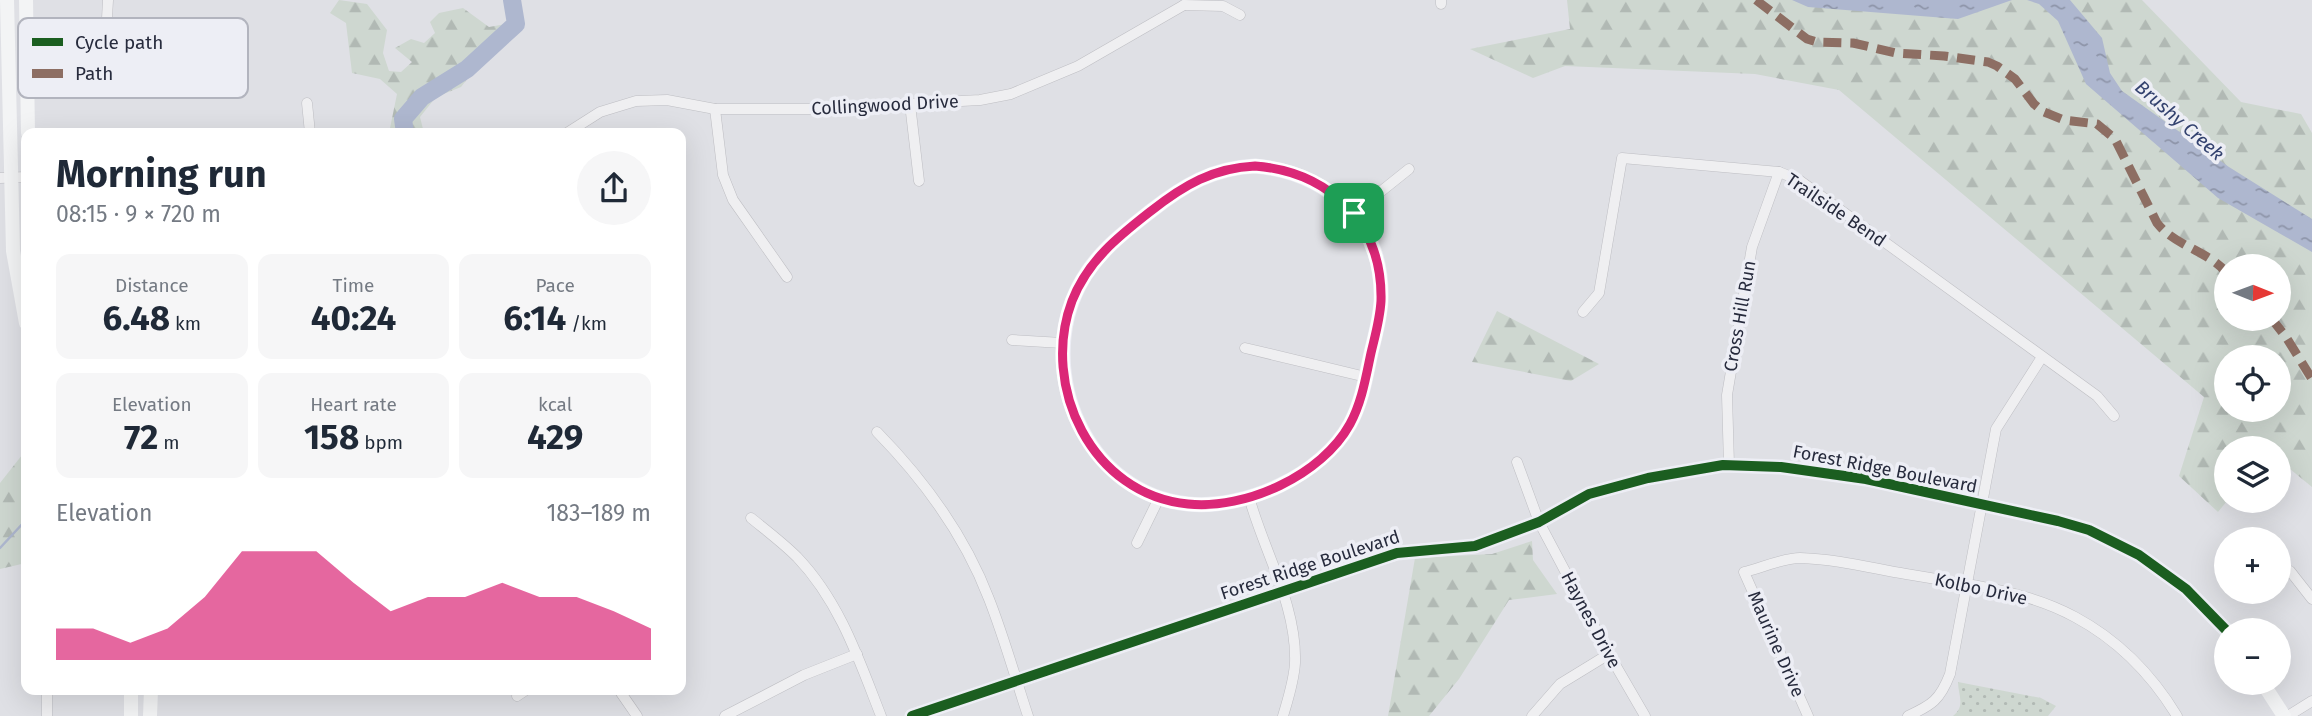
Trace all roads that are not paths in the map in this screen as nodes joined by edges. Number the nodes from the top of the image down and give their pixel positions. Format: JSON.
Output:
{"nodes":[{"id":1,"x":7,"y":0,"type":"edge"},
{"id":2,"x":26,"y":0,"type":"edge"},
{"id":3,"x":108,"y":0,"type":"edge"},
{"id":4,"x":1184,"y":3,"type":"edge"},
{"id":5,"x":1240,"y":15,"type":"dead end"},
{"id":6,"x":26,"y":18,"type":"edge"},
{"id":7,"x":108,"y":18,"type":"edge"},
{"id":8,"x":27,"y":98,"type":"edge"},
{"id":9,"x":307,"y":103,"type":"dead end"},
{"id":10,"x":910,"y":104,"type":"junction"},
{"id":11,"x":715,"y":109,"type":"junction"},
{"id":12,"x":28,"y":128,"type":"edge"},
{"id":13,"x":310,"y":128,"type":"edge"},
{"id":14,"x":575,"y":128,"type":"edge"},
{"id":15,"x":1409,"y":169,"type":"dead end"},
{"id":16,"x":1779,"y":172,"type":"junction"},
{"id":17,"x":5,"y":178,"type":"edge"},
{"id":18,"x":919,"y":181,"type":"dead end"},
{"id":19,"x":1354,"y":213,"type":"junction"},
{"id":20,"x":787,"y":277,"type":"dead end"},
{"id":21,"x":21,"y":297,"type":"edge"},
{"id":22,"x":1583,"y":312,"type":"dead end"},
{"id":23,"x":1012,"y":340,"type":"dead end"},
{"id":24,"x":1062,"y":343,"type":"junction"},
{"id":25,"x":1245,"y":348,"type":"dead end"},
{"id":26,"x":2042,"y":357,"type":"junction"},
{"id":27,"x":1366,"y":377,"type":"junction"},
{"id":28,"x":2114,"y":416,"type":"dead end"},
{"id":29,"x":877,"y":432,"type":"dead end"},
{"id":30,"x":1517,"y":462,"type":"dead end"},
{"id":31,"x":1729,"y":465,"type":"junction"},
{"id":32,"x":1249,"y":497,"type":"junction"},
{"id":33,"x":1159,"y":498,"type":"junction"},
{"id":34,"x":1980,"y":504,"type":"junction"},
{"id":35,"x":751,"y":518,"type":"dead end"},
{"id":36,"x":1539,"y":522,"type":"junction"},
{"id":37,"x":1137,"y":542,"type":"dead end"},
{"id":38,"x":1744,"y":572,"type":"joint"},
{"id":39,"x":2291,"y":572,"type":"edge"},
{"id":40,"x":1966,"y":585,"type":"junction"},
{"id":41,"x":1282,"y":592,"type":"junction"},
{"id":42,"x":2312,"y":599,"type":"edge"},
{"id":43,"x":2214,"y":618,"type":"edge"},
{"id":44,"x":857,"y":654,"type":"junction"},
{"id":45,"x":1609,"y":654,"type":"junction"},
{"id":46,"x":1016,"y":680,"type":"junction"},
{"id":47,"x":47,"y":695,"type":"edge"},
{"id":48,"x":131,"y":695,"type":"edge"},
{"id":49,"x":151,"y":695,"type":"edge"},
{"id":50,"x":622,"y":695,"type":"edge"},
{"id":51,"x":2271,"y":695,"type":"edge"},
{"id":52,"x":2312,"y":701,"type":"edge"},
{"id":53,"x":47,"y":716,"type":"edge"},
{"id":54,"x":131,"y":716,"type":"edge"},
{"id":55,"x":150,"y":716,"type":"edge"},
{"id":56,"x":637,"y":716,"type":"edge"},
{"id":57,"x":725,"y":716,"type":"edge"},
{"id":58,"x":881,"y":716,"type":"edge"},
{"id":59,"x":912,"y":716,"type":"edge"},
{"id":60,"x":1028,"y":716,"type":"edge"},
{"id":61,"x":1283,"y":716,"type":"edge"},
{"id":62,"x":1532,"y":716,"type":"edge"},
{"id":63,"x":1645,"y":716,"type":"edge"},
{"id":64,"x":1808,"y":716,"type":"edge"},
{"id":65,"x":1908,"y":716,"type":"edge"},
{"id":66,"x":2177,"y":716,"type":"edge"},
{"id":67,"x":2286,"y":716,"type":"edge"}],
"edges":[{"from":1,"to":17,"type":"street"},
{"from":2,"to":6,"type":"street"},
{"from":3,"to":7,"type":"street"},
{"from":4,"to":5,"type":"street"},
{"from":4,"to":10,"type":"street","name":"Collingwood Drive"},
{"from":8,"to":12,"type":"street"},
{"from":9,"to":13,"type":"street"},
{"from":10,"to":11,"type":"street","name":"Collingwood Drive"},
{"from":10,"to":18,"type":"street"},
{"from":11,"to":14,"type":"street","name":"Collingwood Drive"},
{"from":11,"to":20,"type":"street"},
{"from":15,"to":19,"type":"street"},
{"from":16,"to":22,"type":"street","name":"Trailside Bend"},
{"from":16,"to":26,"type":"street","name":"Trailside Bend"},
{"from":16,"to":31,"type":"street","name":"Cross Hill Run"},
{"from":17,"to":21,"type":"street"},
{"from":19,"to":24,"type":"street"},
{"from":19,"to":27,"type":"street"},
{"from":23,"to":24,"type":"street"},
{"from":24,"to":33,"type":"street"},
{"from":25,"to":27,"type":"street"},
{"from":26,"to":28,"type":"street","name":"Trailside Bend"},
{"from":26,"to":34,"type":"street"},
{"from":27,"to":32,"type":"street"},
{"from":29,"to":46,"type":"street"},
{"from":30,"to":36,"type":"street","name":"Haynes Drive"},
{"from":31,"to":34,"type":"street","name":"Forest Ridge Boulevard"},
{"from":31,"to":36,"type":"street","name":"Forest Ridge Boulevard"},
{"from":32,"to":33,"type":"street"},
{"from":32,"to":41,"type":"street"},
{"from":33,"to":37,"type":"street"},
{"from":34,"to":40,"type":"street"},
{"from":34,"to":43,"type":"street","name":"Forest Ridge Boulevard"},
{"from":35,"to":44,"type":"street"},
{"from":36,"to":41,"type":"street","name":"Forest Ridge Boulevard"},
{"from":36,"to":45,"type":"street","name":"Haynes Drive"},
{"from":38,"to":40,"type":"street","name":"Kolbo Drive"},
{"from":38,"to":64,"type":"street","name":"Maurine Drive"},
{"from":39,"to":42,"type":"street"},
{"from":40,"to":65,"type":"street"},
{"from":40,"to":66,"type":"street","name":"Kolbo Drive"},
{"from":41,"to":46,"type":"street","name":"Forest Ridge Boulevard"},
{"from":41,"to":61,"type":"street"},
{"from":44,"to":57,"type":"street"},
{"from":44,"to":58,"type":"street"},
{"from":45,"to":62,"type":"street"},
{"from":45,"to":63,"type":"street","name":"Haynes Drive"},
{"from":46,"to":59,"type":"street","name":"Forest Ridge Boulevard"},
{"from":46,"to":60,"type":"street"},
{"from":47,"to":53,"type":"street"},
{"from":48,"to":54,"type":"street"},
{"from":49,"to":55,"type":"street"},
{"from":50,"to":56,"type":"street"},
{"from":51,"to":67,"type":"street"},
{"from":52,"to":67,"type":"street"}]}
